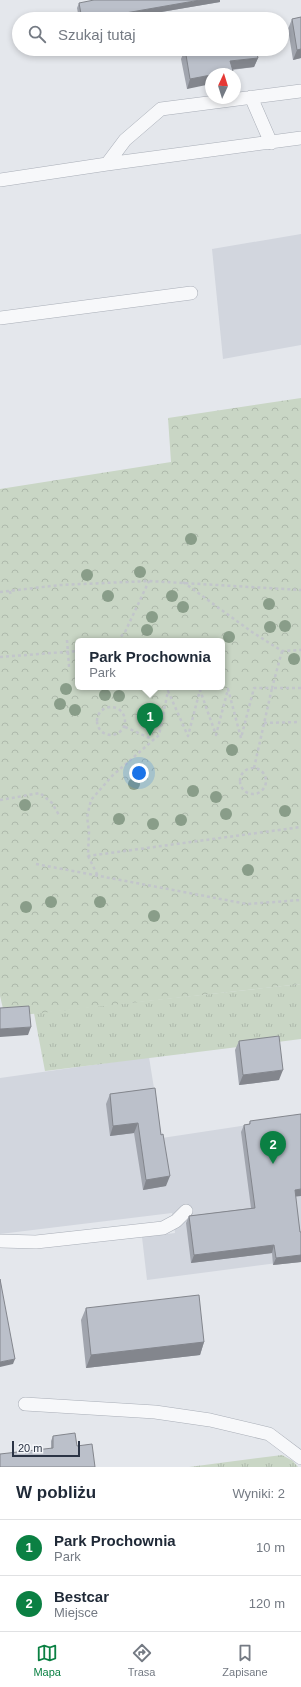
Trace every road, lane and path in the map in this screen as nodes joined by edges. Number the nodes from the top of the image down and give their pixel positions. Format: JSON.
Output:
{"nodes":[{"id":1,"x":301,"y":91,"type":"edge"},
{"id":2,"x":251,"y":97,"type":"junction"},
{"id":3,"x":301,"y":138,"type":"edge"},
{"id":4,"x":271,"y":142,"type":"junction"},
{"id":5,"x":107,"y":164,"type":"junction"},
{"id":6,"x":0,"y":180,"type":"edge"},
{"id":7,"x":191,"y":293,"type":"dead end"},
{"id":8,"x":0,"y":318,"type":"edge"},
{"id":9,"x":149,"y":581,"type":"junction"},
{"id":10,"x":181,"y":582,"type":"junction"},
{"id":11,"x":10,"y":590,"type":"junction"},
{"id":12,"x":301,"y":590,"type":"edge"},
{"id":13,"x":0,"y":592,"type":"edge"},
{"id":14,"x":11,"y":597,"type":"dead end"},
{"id":15,"x":119,"y":638,"type":"edge"},
{"id":16,"x":67,"y":640,"type":"dead end"},
{"id":17,"x":301,"y":650,"type":"edge"},
{"id":18,"x":75,"y":651,"type":"edge"},
{"id":19,"x":282,"y":651,"type":"junction"},
{"id":20,"x":68,"y":652,"type":"junction"},
{"id":21,"x":0,"y":657,"type":"edge"},
{"id":22,"x":69,"y":667,"type":"dead end"},
{"id":23,"x":272,"y":688,"type":"junction"},
{"id":24,"x":301,"y":688,"type":"edge"},
{"id":25,"x":300,"y":722,"type":"dead end"},
{"id":26,"x":264,"y":723,"type":"junction"},
{"id":27,"x":125,"y":727,"type":"junction"},
{"id":28,"x":154,"y":740,"type":"junction"},
{"id":29,"x":254,"y":768,"type":"junction"},
{"id":30,"x":0,"y":800,"type":"edge"},
{"id":31,"x":59,"y":815,"type":"dead end"},
{"id":32,"x":301,"y":827,"type":"edge"},
{"id":33,"x":88,"y":856,"type":"junction"},
{"id":34,"x":36,"y":864,"type":"dead end"},
{"id":35,"x":98,"y":876,"type":"junction"},
{"id":36,"x":301,"y":900,"type":"edge"},
{"id":37,"x":186,"y":1211,"type":"dead end"},
{"id":38,"x":0,"y":1241,"type":"edge"},
{"id":39,"x":25,"y":1404,"type":"dead end"},
{"id":40,"x":301,"y":1458,"type":"edge"}],
"edges":[{"from":1,"to":2,"type":"lane"},
{"from":2,"to":4,"type":"lane"},
{"from":2,"to":5,"type":"lane"},
{"from":3,"to":4,"type":"lane"},
{"from":4,"to":5,"type":"lane"},
{"from":5,"to":6,"type":"lane"},
{"from":7,"to":8,"type":"lane"},
{"from":9,"to":10,"type":"path"},
{"from":9,"to":11,"type":"path"},
{"from":9,"to":15,"type":"path"},
{"from":10,"to":12,"type":"path"},
{"from":10,"to":19,"type":"path"},
{"from":11,"to":13,"type":"path"},
{"from":11,"to":14,"type":"path"},
{"from":16,"to":20,"type":"path"},
{"from":17,"to":19,"type":"path"},
{"from":18,"to":20,"type":"path"},
{"from":19,"to":23,"type":"path"},
{"from":20,"to":21,"type":"path"},
{"from":20,"to":22,"type":"path"},
{"from":23,"to":24,"type":"path"},
{"from":23,"to":26,"type":"path"},
{"from":23,"to":28,"type":"path"},
{"from":25,"to":26,"type":"path"},
{"from":26,"to":29,"type":"path"},
{"from":27,"to":27,"type":"path"},
{"from":27,"to":28,"type":"path"},
{"from":28,"to":33,"type":"path"},
{"from":29,"to":29,"type":"path"},
{"from":30,"to":31,"type":"path"},
{"from":32,"to":33,"type":"path"},
{"from":33,"to":35,"type":"path"},
{"from":34,"to":35,"type":"path"},
{"from":35,"to":36,"type":"path"},
{"from":37,"to":38,"type":"lane"},
{"from":39,"to":40,"type":"lane"}]}
